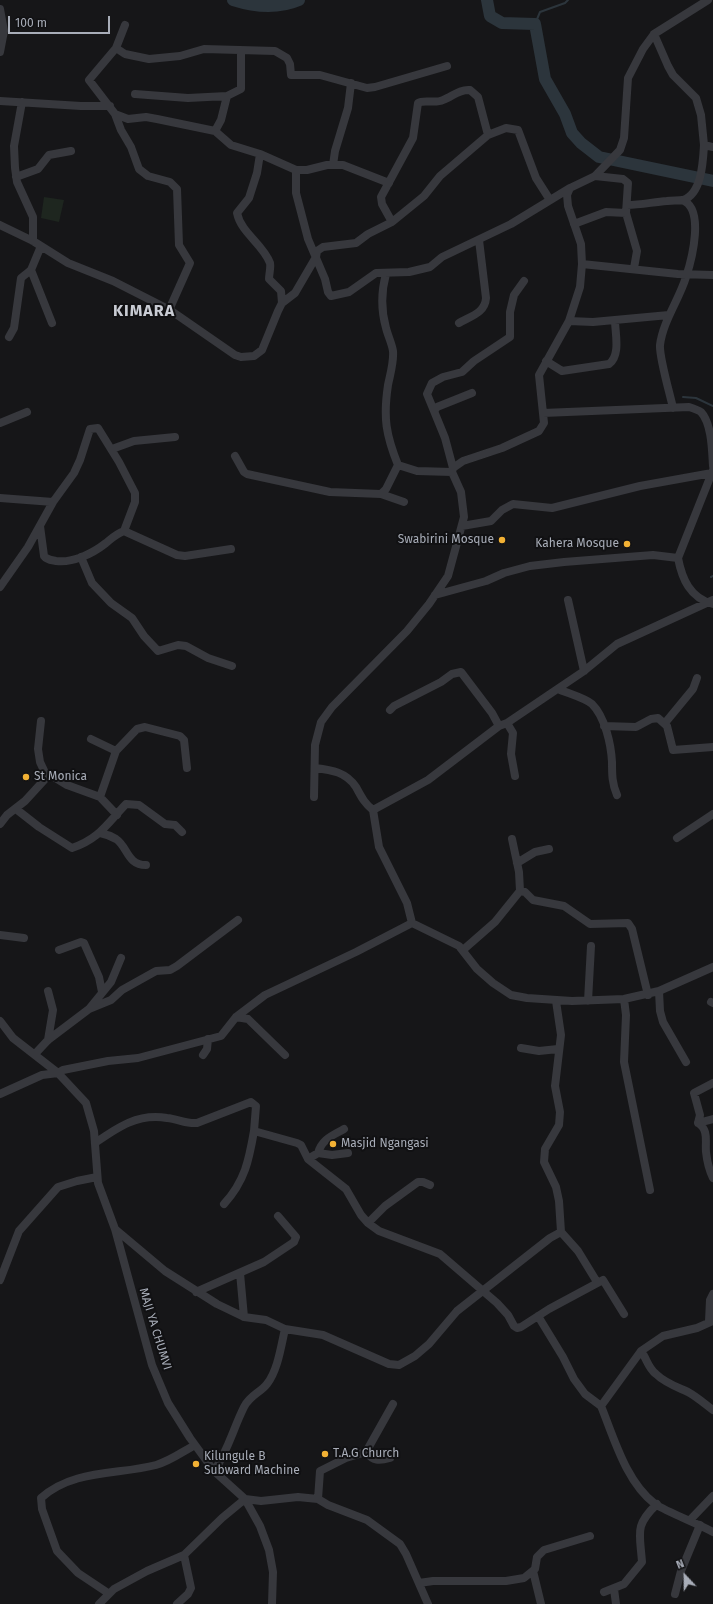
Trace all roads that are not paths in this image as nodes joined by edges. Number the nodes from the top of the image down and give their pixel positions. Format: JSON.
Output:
{"nodes":[{"id":1,"x":708,"y":0,"type":"edge"},
{"id":2,"x":0,"y":9,"type":"edge"},
{"id":3,"x":125,"y":25,"type":"dead end"},
{"id":4,"x":2,"y":31,"type":"edge"},
{"id":5,"x":654,"y":34,"type":"junction"},
{"id":6,"x":116,"y":48,"type":"junction"},
{"id":7,"x":241,"y":51,"type":"junction"},
{"id":8,"x":0,"y":52,"type":"edge"},
{"id":9,"x":447,"y":66,"type":"dead end"},
{"id":10,"x":351,"y":84,"type":"junction"},
{"id":11,"x":135,"y":94,"type":"dead end"},
{"id":12,"x":227,"y":96,"type":"junction"},
{"id":13,"x":0,"y":101,"type":"edge"},
{"id":14,"x":22,"y":102,"type":"junction"},
{"id":15,"x":110,"y":106,"type":"junction"},
{"id":16,"x":116,"y":114,"type":"junction"},
{"id":17,"x":215,"y":131,"type":"junction"},
{"id":18,"x":488,"y":135,"type":"junction"},
{"id":19,"x":704,"y":145,"type":"junction"},
{"id":20,"x":713,"y":147,"type":"edge"},
{"id":21,"x":71,"y":151,"type":"dead end"},
{"id":22,"x":260,"y":154,"type":"junction"},
{"id":23,"x":333,"y":165,"type":"junction"},
{"id":24,"x":296,"y":170,"type":"junction"},
{"id":25,"x":16,"y":176,"type":"junction"},
{"id":26,"x":595,"y":176,"type":"junction"},
{"id":27,"x":389,"y":183,"type":"junction"},
{"id":28,"x":570,"y":188,"type":"junction"},
{"id":29,"x":550,"y":200,"type":"junction"},
{"id":30,"x":682,"y":200,"type":"junction"},
{"id":31,"x":627,"y":209,"type":"junction"},
{"id":32,"x":392,"y":222,"type":"junction"},
{"id":33,"x":574,"y":224,"type":"junction"},
{"id":34,"x":0,"y":225,"type":"edge"},
{"id":35,"x":479,"y":240,"type":"junction"},
{"id":36,"x":33,"y":241,"type":"junction"},
{"id":37,"x":41,"y":246,"type":"junction"},
{"id":38,"x":316,"y":256,"type":"junction"},
{"id":39,"x":582,"y":264,"type":"junction"},
{"id":40,"x":634,"y":268,"type":"junction"},
{"id":41,"x":31,"y":270,"type":"junction"},
{"id":42,"x":386,"y":274,"type":"junction"},
{"id":43,"x":687,"y":275,"type":"junction"},
{"id":44,"x":713,"y":275,"type":"edge"},
{"id":45,"x":524,"y":281,"type":"dead end"},
{"id":46,"x":282,"y":303,"type":"junction"},
{"id":47,"x":169,"y":310,"type":"junction"},
{"id":48,"x":669,"y":315,"type":"junction"},
{"id":49,"x":615,"y":320,"type":"junction"},
{"id":50,"x":569,"y":321,"type":"junction"},
{"id":51,"x":52,"y":323,"type":"dead end"},
{"id":52,"x":459,"y":323,"type":"dead end"},
{"id":53,"x":9,"y":337,"type":"dead end"},
{"id":54,"x":546,"y":361,"type":"junction"},
{"id":55,"x":472,"y":393,"type":"dead end"},
{"id":56,"x":673,"y":408,"type":"junction"},
{"id":57,"x":434,"y":411,"type":"junction"},
{"id":58,"x":27,"y":412,"type":"dead end"},
{"id":59,"x":543,"y":414,"type":"junction"},
{"id":60,"x":0,"y":423,"type":"edge"},
{"id":61,"x":175,"y":437,"type":"dead end"},
{"id":62,"x":112,"y":449,"type":"junction"},
{"id":63,"x":236,"y":456,"type":"dead end"},
{"id":64,"x":398,"y":465,"type":"junction"},
{"id":65,"x":713,"y":469,"type":"edge"},
{"id":66,"x":452,"y":470,"type":"junction"},
{"id":67,"x":381,"y":494,"type":"junction"},
{"id":68,"x":0,"y":498,"type":"edge"},
{"id":69,"x":53,"y":502,"type":"junction"},
{"id":70,"x":404,"y":502,"type":"dead end"},
{"id":71,"x":40,"y":526,"type":"junction"},
{"id":72,"x":462,"y":526,"type":"junction"},
{"id":73,"x":124,"y":531,"type":"junction"},
{"id":74,"x":231,"y":549,"type":"dead end"},
{"id":75,"x":81,"y":557,"type":"junction"},
{"id":76,"x":678,"y":558,"type":"junction"},
{"id":77,"x":0,"y":587,"type":"edge"},
{"id":78,"x":435,"y":595,"type":"junction"},
{"id":79,"x":568,"y":600,"type":"dead end"},
{"id":80,"x":712,"y":603,"type":"edge"},
{"id":81,"x":232,"y":666,"type":"dead end"},
{"id":82,"x":584,"y":671,"type":"junction"},
{"id":83,"x":697,"y":678,"type":"dead end"},
{"id":84,"x":558,"y":689,"type":"junction"},
{"id":85,"x":390,"y":710,"type":"dead end"},
{"id":86,"x":41,"y":721,"type":"dead end"},
{"id":87,"x":508,"y":723,"type":"junction"},
{"id":88,"x":665,"y":723,"type":"junction"},
{"id":89,"x":499,"y":726,"type":"junction"},
{"id":90,"x":604,"y":726,"type":"junction"},
{"id":91,"x":91,"y":739,"type":"dead end"},
{"id":92,"x":713,"y":747,"type":"edge"},
{"id":93,"x":116,"y":751,"type":"junction"},
{"id":94,"x":187,"y":768,"type":"dead end"},
{"id":95,"x":315,"y":768,"type":"junction"},
{"id":96,"x":515,"y":776,"type":"dead end"},
{"id":97,"x":47,"y":777,"type":"junction"},
{"id":98,"x":617,"y":795,"type":"dead end"},
{"id":99,"x":100,"y":797,"type":"junction"},
{"id":100,"x":314,"y":797,"type":"dead end"},
{"id":101,"x":16,"y":809,"type":"junction"},
{"id":102,"x":373,"y":810,"type":"junction"},
{"id":103,"x":713,"y":814,"type":"edge"},
{"id":104,"x":117,"y":816,"type":"junction"},
{"id":105,"x":0,"y":824,"type":"edge"},
{"id":106,"x":182,"y":832,"type":"dead end"},
{"id":107,"x":100,"y":833,"type":"junction"},
{"id":108,"x":677,"y":838,"type":"dead end"},
{"id":109,"x":512,"y":839,"type":"dead end"},
{"id":110,"x":548,"y":849,"type":"dead end"},
{"id":111,"x":517,"y":863,"type":"junction"},
{"id":112,"x":146,"y":866,"type":"dead end"},
{"id":113,"x":520,"y":890,"type":"junction"},
{"id":114,"x":238,"y":920,"type":"dead end"},
{"id":115,"x":412,"y":922,"type":"junction"},
{"id":116,"x":0,"y":935,"type":"edge"},
{"id":117,"x":24,"y":938,"type":"dead end"},
{"id":118,"x":591,"y":946,"type":"dead end"},
{"id":119,"x":59,"y":950,"type":"dead end"},
{"id":120,"x":463,"y":950,"type":"junction"},
{"id":121,"x":121,"y":958,"type":"dead end"},
{"id":122,"x":713,"y":967,"type":"edge"},
{"id":123,"x":48,"y":991,"type":"dead end"},
{"id":124,"x":102,"y":992,"type":"junction"},
{"id":125,"x":659,"y":992,"type":"junction"},
{"id":126,"x":648,"y":995,"type":"junction"},
{"id":127,"x":624,"y":999,"type":"junction"},
{"id":128,"x":556,"y":1001,"type":"junction"},
{"id":129,"x":588,"y":1001,"type":"junction"},
{"id":130,"x":89,"y":1009,"type":"junction"},
{"id":131,"x":236,"y":1017,"type":"junction"},
{"id":132,"x":0,"y":1021,"type":"edge"},
{"id":133,"x":208,"y":1039,"type":"junction"},
{"id":134,"x":48,"y":1040,"type":"junction"},
{"id":135,"x":520,"y":1048,"type":"dead end"},
{"id":136,"x":558,"y":1049,"type":"junction"},
{"id":137,"x":35,"y":1054,"type":"junction"},
{"id":138,"x":203,"y":1055,"type":"dead end"},
{"id":139,"x":285,"y":1055,"type":"dead end"},
{"id":140,"x":686,"y":1062,"type":"dead end"},
{"id":141,"x":58,"y":1073,"type":"junction"},
{"id":142,"x":713,"y":1083,"type":"edge"},
{"id":143,"x":0,"y":1094,"type":"edge"},
{"id":144,"x":713,"y":1119,"type":"edge"},
{"id":145,"x":698,"y":1123,"type":"junction"},
{"id":146,"x":344,"y":1129,"type":"dead end"},
{"id":147,"x":254,"y":1130,"type":"junction"},
{"id":148,"x":95,"y":1143,"type":"junction"},
{"id":149,"x":318,"y":1153,"type":"junction"},
{"id":150,"x":348,"y":1153,"type":"dead end"},
{"id":151,"x":308,"y":1159,"type":"junction"},
{"id":152,"x":97,"y":1177,"type":"junction"},
{"id":153,"x":713,"y":1178,"type":"edge"},
{"id":154,"x":430,"y":1185,"type":"dead end"},
{"id":155,"x":650,"y":1190,"type":"dead end"},
{"id":156,"x":224,"y":1204,"type":"dead end"},
{"id":157,"x":278,"y":1216,"type":"dead end"},
{"id":158,"x":368,"y":1222,"type":"junction"},
{"id":159,"x":115,"y":1229,"type":"junction"},
{"id":160,"x":561,"y":1232,"type":"junction"},
{"id":161,"x":240,"y":1273,"type":"junction"},
{"id":162,"x":0,"y":1280,"type":"edge"},
{"id":163,"x":597,"y":1282,"type":"junction"},
{"id":164,"x":482,"y":1291,"type":"junction"},
{"id":165,"x":196,"y":1292,"type":"junction"},
{"id":166,"x":713,"y":1294,"type":"edge"},
{"id":167,"x":624,"y":1314,"type":"dead end"},
{"id":168,"x":538,"y":1316,"type":"junction"},
{"id":169,"x":244,"y":1317,"type":"junction"},
{"id":170,"x":713,"y":1321,"type":"edge"},
{"id":171,"x":285,"y":1329,"type":"junction"},
{"id":172,"x":640,"y":1351,"type":"junction"},
{"id":173,"x":393,"y":1404,"type":"dead end"},
{"id":174,"x":600,"y":1406,"type":"junction"},
{"id":175,"x":713,"y":1410,"type":"edge"},
{"id":176,"x":194,"y":1445,"type":"junction"},
{"id":177,"x":366,"y":1452,"type":"junction"},
{"id":178,"x":390,"y":1458,"type":"dead end"},
{"id":179,"x":214,"y":1471,"type":"junction"},
{"id":180,"x":713,"y":1496,"type":"edge"},
{"id":181,"x":245,"y":1499,"type":"junction"},
{"id":182,"x":318,"y":1499,"type":"junction"},
{"id":183,"x":657,"y":1504,"type":"junction"},
{"id":184,"x":690,"y":1520,"type":"junction"},
{"id":185,"x":700,"y":1525,"type":"junction"},
{"id":186,"x":713,"y":1532,"type":"edge"},
{"id":187,"x":590,"y":1536,"type":"dead end"},
{"id":188,"x":184,"y":1555,"type":"junction"},
{"id":189,"x":533,"y":1571,"type":"junction"},
{"id":190,"x":419,"y":1583,"type":"junction"},
{"id":191,"x":614,"y":1589,"type":"junction"},
{"id":192,"x":604,"y":1592,"type":"dead end"},
{"id":193,"x":108,"y":1593,"type":"junction"},
{"id":194,"x":675,"y":1594,"type":"dead end"},
{"id":195,"x":99,"y":1604,"type":"edge"},
{"id":196,"x":178,"y":1604,"type":"edge"},
{"id":197,"x":272,"y":1604,"type":"edge"},
{"id":198,"x":428,"y":1604,"type":"edge"},
{"id":199,"x":541,"y":1604,"type":"edge"},
{"id":200,"x":616,"y":1604,"type":"edge"}],
"edges":[{"from":1,"to":5,"type":"street"},
{"from":2,"to":4,"type":"street"},
{"from":3,"to":6,"type":"street"},
{"from":4,"to":8,"type":"street"},
{"from":5,"to":19,"type":"street"},
{"from":5,"to":26,"type":"street"},
{"from":6,"to":7,"type":"street"},
{"from":6,"to":15,"type":"street"},
{"from":7,"to":10,"type":"street"},
{"from":7,"to":12,"type":"street"},
{"from":9,"to":10,"type":"street"},
{"from":10,"to":23,"type":"street"},
{"from":11,"to":12,"type":"street"},
{"from":12,"to":17,"type":"street"},
{"from":13,"to":14,"type":"street"},
{"from":14,"to":15,"type":"street"},
{"from":14,"to":25,"type":"street"},
{"from":15,"to":16,"type":"street"},
{"from":16,"to":17,"type":"street"},
{"from":16,"to":47,"type":"street"},
{"from":17,"to":22,"type":"street"},
{"from":18,"to":27,"type":"street"},
{"from":18,"to":29,"type":"street"},
{"from":18,"to":32,"type":"street"},
{"from":19,"to":20,"type":"street"},
{"from":19,"to":30,"type":"street"},
{"from":21,"to":25,"type":"street"},
{"from":22,"to":24,"type":"street"},
{"from":22,"to":46,"type":"street"},
{"from":23,"to":24,"type":"street"},
{"from":23,"to":27,"type":"street"},
{"from":24,"to":38,"type":"street"},
{"from":25,"to":36,"type":"street"},
{"from":26,"to":28,"type":"street"},
{"from":26,"to":31,"type":"street"},
{"from":27,"to":32,"type":"street"},
{"from":28,"to":29,"type":"street"},
{"from":28,"to":33,"type":"street"},
{"from":29,"to":35,"type":"street"},
{"from":30,"to":31,"type":"street"},
{"from":30,"to":43,"type":"street"},
{"from":31,"to":33,"type":"street"},
{"from":31,"to":40,"type":"street"},
{"from":32,"to":38,"type":"street"},
{"from":33,"to":39,"type":"street"},
{"from":34,"to":36,"type":"street"},
{"from":35,"to":42,"type":"street"},
{"from":35,"to":52,"type":"street"},
{"from":36,"to":37,"type":"street"},
{"from":37,"to":41,"type":"street"},
{"from":37,"to":47,"type":"street"},
{"from":38,"to":42,"type":"street"},
{"from":38,"to":46,"type":"street"},
{"from":39,"to":40,"type":"street"},
{"from":39,"to":50,"type":"street"},
{"from":40,"to":43,"type":"street"},
{"from":41,"to":51,"type":"street"},
{"from":41,"to":53,"type":"street"},
{"from":42,"to":64,"type":"street"},
{"from":43,"to":44,"type":"street"},
{"from":43,"to":48,"type":"street"},
{"from":45,"to":57,"type":"street"},
{"from":46,"to":47,"type":"street"},
{"from":48,"to":49,"type":"street"},
{"from":48,"to":56,"type":"street"},
{"from":49,"to":50,"type":"street"},
{"from":49,"to":54,"type":"street"},
{"from":50,"to":54,"type":"street"},
{"from":54,"to":59,"type":"street"},
{"from":55,"to":57,"type":"street"},
{"from":56,"to":59,"type":"street"},
{"from":56,"to":65,"type":"street"},
{"from":57,"to":66,"type":"street"},
{"from":58,"to":60,"type":"street"},
{"from":59,"to":66,"type":"street"},
{"from":61,"to":62,"type":"street"},
{"from":62,"to":69,"type":"street"},
{"from":62,"to":73,"type":"street"},
{"from":63,"to":67,"type":"street"},
{"from":64,"to":66,"type":"street"},
{"from":64,"to":67,"type":"street"},
{"from":65,"to":72,"type":"street"},
{"from":65,"to":76,"type":"street"},
{"from":66,"to":72,"type":"street"},
{"from":67,"to":70,"type":"street"},
{"from":68,"to":69,"type":"street"},
{"from":69,"to":71,"type":"street"},
{"from":71,"to":75,"type":"street"},
{"from":71,"to":77,"type":"street"},
{"from":72,"to":78,"type":"street"},
{"from":73,"to":74,"type":"street"},
{"from":73,"to":75,"type":"street"},
{"from":75,"to":81,"type":"street"},
{"from":76,"to":78,"type":"street"},
{"from":76,"to":80,"type":"street"},
{"from":78,"to":95,"type":"street"},
{"from":79,"to":82,"type":"street"},
{"from":80,"to":82,"type":"street"},
{"from":82,"to":84,"type":"street"},
{"from":83,"to":88,"type":"street"},
{"from":84,"to":87,"type":"street"},
{"from":84,"to":90,"type":"street"},
{"from":85,"to":89,"type":"street"},
{"from":86,"to":97,"type":"street"},
{"from":87,"to":89,"type":"street"},
{"from":87,"to":96,"type":"street"},
{"from":88,"to":90,"type":"street"},
{"from":88,"to":92,"type":"street"},
{"from":89,"to":102,"type":"street"},
{"from":90,"to":98,"type":"street"},
{"from":91,"to":93,"type":"street"},
{"from":93,"to":94,"type":"street"},
{"from":93,"to":99,"type":"street"},
{"from":95,"to":100,"type":"street"},
{"from":95,"to":102,"type":"street"},
{"from":97,"to":99,"type":"street"},
{"from":97,"to":101,"type":"street"},
{"from":99,"to":104,"type":"street"},
{"from":101,"to":105,"type":"street"},
{"from":101,"to":107,"type":"street"},
{"from":102,"to":115,"type":"street"},
{"from":103,"to":108,"type":"street"},
{"from":104,"to":106,"type":"street"},
{"from":104,"to":107,"type":"street"},
{"from":107,"to":112,"type":"street"},
{"from":109,"to":111,"type":"street"},
{"from":110,"to":111,"type":"street"},
{"from":111,"to":113,"type":"street"},
{"from":113,"to":120,"type":"street"},
{"from":113,"to":126,"type":"street"},
{"from":114,"to":130,"type":"street"},
{"from":115,"to":120,"type":"street"},
{"from":115,"to":131,"type":"street"},
{"from":116,"to":117,"type":"street"},
{"from":118,"to":129,"type":"street"},
{"from":119,"to":124,"type":"street"},
{"from":120,"to":128,"type":"street"},
{"from":121,"to":124,"type":"street"},
{"from":122,"to":125,"type":"street"},
{"from":123,"to":134,"type":"street"},
{"from":124,"to":130,"type":"street"},
{"from":125,"to":126,"type":"street"},
{"from":125,"to":140,"type":"street"},
{"from":126,"to":127,"type":"street"},
{"from":127,"to":129,"type":"street"},
{"from":127,"to":155,"type":"street"},
{"from":128,"to":129,"type":"street"},
{"from":128,"to":136,"type":"street"},
{"from":130,"to":134,"type":"street"},
{"from":131,"to":133,"type":"street"},
{"from":131,"to":139,"type":"street"},
{"from":132,"to":137,"type":"street","name":"MAJI YA CHUMVI"},
{"from":133,"to":138,"type":"street"},
{"from":133,"to":141,"type":"street"},
{"from":134,"to":137,"type":"street"},
{"from":135,"to":136,"type":"street"},
{"from":136,"to":160,"type":"street"},
{"from":137,"to":141,"type":"street","name":"MAJI YA CHUMVI"},
{"from":141,"to":143,"type":"street"},
{"from":141,"to":148,"type":"street","name":"MAJI YA CHUMVI"},
{"from":142,"to":145,"type":"street"},
{"from":144,"to":145,"type":"street"},
{"from":145,"to":153,"type":"street"},
{"from":146,"to":149,"type":"street"},
{"from":147,"to":148,"type":"street"},
{"from":147,"to":151,"type":"street"},
{"from":147,"to":156,"type":"street"},
{"from":148,"to":152,"type":"street","name":"MAJI YA CHUMVI"},
{"from":149,"to":150,"type":"street"},
{"from":149,"to":151,"type":"street"},
{"from":151,"to":158,"type":"street"},
{"from":152,"to":159,"type":"street","name":"MAJI YA CHUMVI"},
{"from":152,"to":162,"type":"street"},
{"from":154,"to":158,"type":"street"},
{"from":157,"to":161,"type":"street"},
{"from":158,"to":164,"type":"street"},
{"from":159,"to":165,"type":"street"},
{"from":159,"to":176,"type":"street","name":"MAJI YA CHUMVI"},
{"from":160,"to":163,"type":"street"},
{"from":160,"to":164,"type":"street"},
{"from":161,"to":165,"type":"street"},
{"from":161,"to":169,"type":"street"},
{"from":163,"to":167,"type":"street"},
{"from":163,"to":168,"type":"street"},
{"from":164,"to":168,"type":"street"},
{"from":164,"to":171,"type":"street"},
{"from":165,"to":169,"type":"street"},
{"from":166,"to":170,"type":"street"},
{"from":168,"to":174,"type":"street"},
{"from":169,"to":171,"type":"street"},
{"from":170,"to":172,"type":"street"},
{"from":171,"to":179,"type":"street"},
{"from":172,"to":174,"type":"street"},
{"from":172,"to":175,"type":"street"},
{"from":173,"to":177,"type":"street"},
{"from":174,"to":183,"type":"street"},
{"from":176,"to":179,"type":"street","name":"MAJI YA CHUMVI"},
{"from":176,"to":193,"type":"street"},
{"from":177,"to":178,"type":"street"},
{"from":177,"to":182,"type":"street"},
{"from":179,"to":181,"type":"street","name":"MAJI YA CHUMVI"},
{"from":180,"to":184,"type":"street"},
{"from":181,"to":182,"type":"street"},
{"from":181,"to":188,"type":"street"},
{"from":181,"to":197,"type":"street","name":"MAJI YA CHUMVI"},
{"from":182,"to":190,"type":"street"},
{"from":183,"to":184,"type":"street"},
{"from":183,"to":191,"type":"street"},
{"from":184,"to":185,"type":"street"},
{"from":185,"to":186,"type":"street"},
{"from":185,"to":194,"type":"street"},
{"from":187,"to":189,"type":"street"},
{"from":188,"to":193,"type":"street"},
{"from":188,"to":196,"type":"street"},
{"from":189,"to":190,"type":"street"},
{"from":189,"to":199,"type":"street"},
{"from":190,"to":198,"type":"street"},
{"from":191,"to":192,"type":"street"},
{"from":191,"to":200,"type":"street"},
{"from":193,"to":195,"type":"street"}]}
